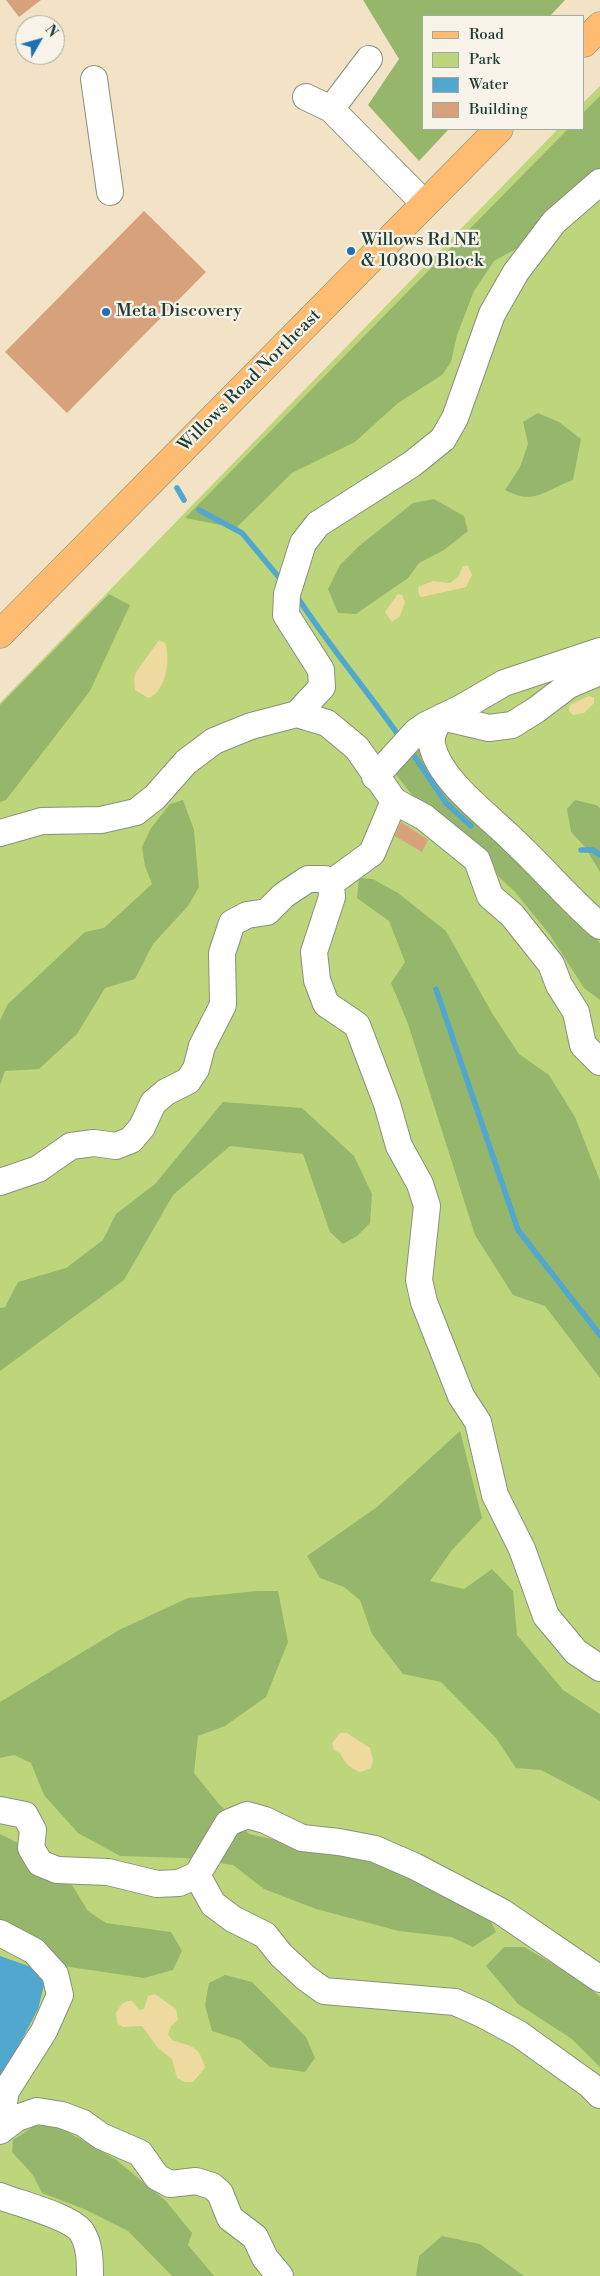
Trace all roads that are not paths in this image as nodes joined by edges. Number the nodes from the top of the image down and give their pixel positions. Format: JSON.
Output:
{"nodes":[{"id":1,"x":600,"y":26,"type":"edge"},
{"id":2,"x":585,"y":42,"type":"edge"},
{"id":3,"x":369,"y":59,"type":"dead end"},
{"id":4,"x":94,"y":79,"type":"dead end"},
{"id":5,"x":306,"y":97,"type":"dead end"},
{"id":6,"x":331,"y":109,"type":"junction"},
{"id":7,"x":498,"y":130,"type":"edge"},
{"id":8,"x":600,"y":182,"type":"edge"},
{"id":9,"x":110,"y":192,"type":"dead end"},
{"id":10,"x":425,"y":204,"type":"junction"},
{"id":11,"x":0,"y":634,"type":"edge"},
{"id":12,"x":600,"y":651,"type":"edge"},
{"id":13,"x":600,"y":672,"type":"edge"},
{"id":14,"x":297,"y":714,"type":"junction"},
{"id":15,"x":442,"y":717,"type":"junction"},
{"id":16,"x":375,"y":777,"type":"junction"},
{"id":17,"x":394,"y":801,"type":"junction"},
{"id":18,"x":0,"y":833,"type":"edge"},
{"id":19,"x":331,"y":883,"type":"junction"},
{"id":20,"x":600,"y":926,"type":"edge"},
{"id":21,"x":600,"y":1062,"type":"edge"},
{"id":22,"x":0,"y":1182,"type":"edge"},
{"id":23,"x":600,"y":1668,"type":"edge"},
{"id":24,"x":0,"y":1810,"type":"edge"},
{"id":25,"x":197,"y":1875,"type":"junction"},
{"id":26,"x":0,"y":1933,"type":"edge"},
{"id":27,"x":600,"y":1979,"type":"edge"},
{"id":28,"x":600,"y":2095,"type":"edge"},
{"id":29,"x":0,"y":2124,"type":"edge"},
{"id":30,"x":0,"y":2131,"type":"edge"},
{"id":31,"x":0,"y":2196,"type":"edge"},
{"id":32,"x":90,"y":2276,"type":"edge"},
{"id":33,"x":280,"y":2276,"type":"edge"}],
"edges":[{"from":1,"to":2,"type":"main road"},
{"from":3,"to":6,"type":"lane"},
{"from":4,"to":9,"type":"lane"},
{"from":5,"to":6,"type":"lane"},
{"from":6,"to":10,"type":"lane"},
{"from":7,"to":10,"type":"main road","name":"Willows Road Northeast"},
{"from":8,"to":14,"type":"lane"},
{"from":10,"to":11,"type":"main road","name":"Willows Road Northeast"},
{"from":12,"to":15,"type":"lane"},
{"from":13,"to":15,"type":"lane"},
{"from":14,"to":16,"type":"lane"},
{"from":14,"to":18,"type":"lane"},
{"from":15,"to":16,"type":"lane"},
{"from":15,"to":20,"type":"lane"},
{"from":16,"to":17,"type":"lane"},
{"from":17,"to":19,"type":"lane"},
{"from":17,"to":21,"type":"lane"},
{"from":19,"to":22,"type":"lane"},
{"from":19,"to":23,"type":"lane"},
{"from":24,"to":25,"type":"lane"},
{"from":25,"to":27,"type":"lane"},
{"from":25,"to":28,"type":"lane"},
{"from":26,"to":29,"type":"lane"},
{"from":30,"to":33,"type":"lane"},
{"from":31,"to":32,"type":"lane"}]}
